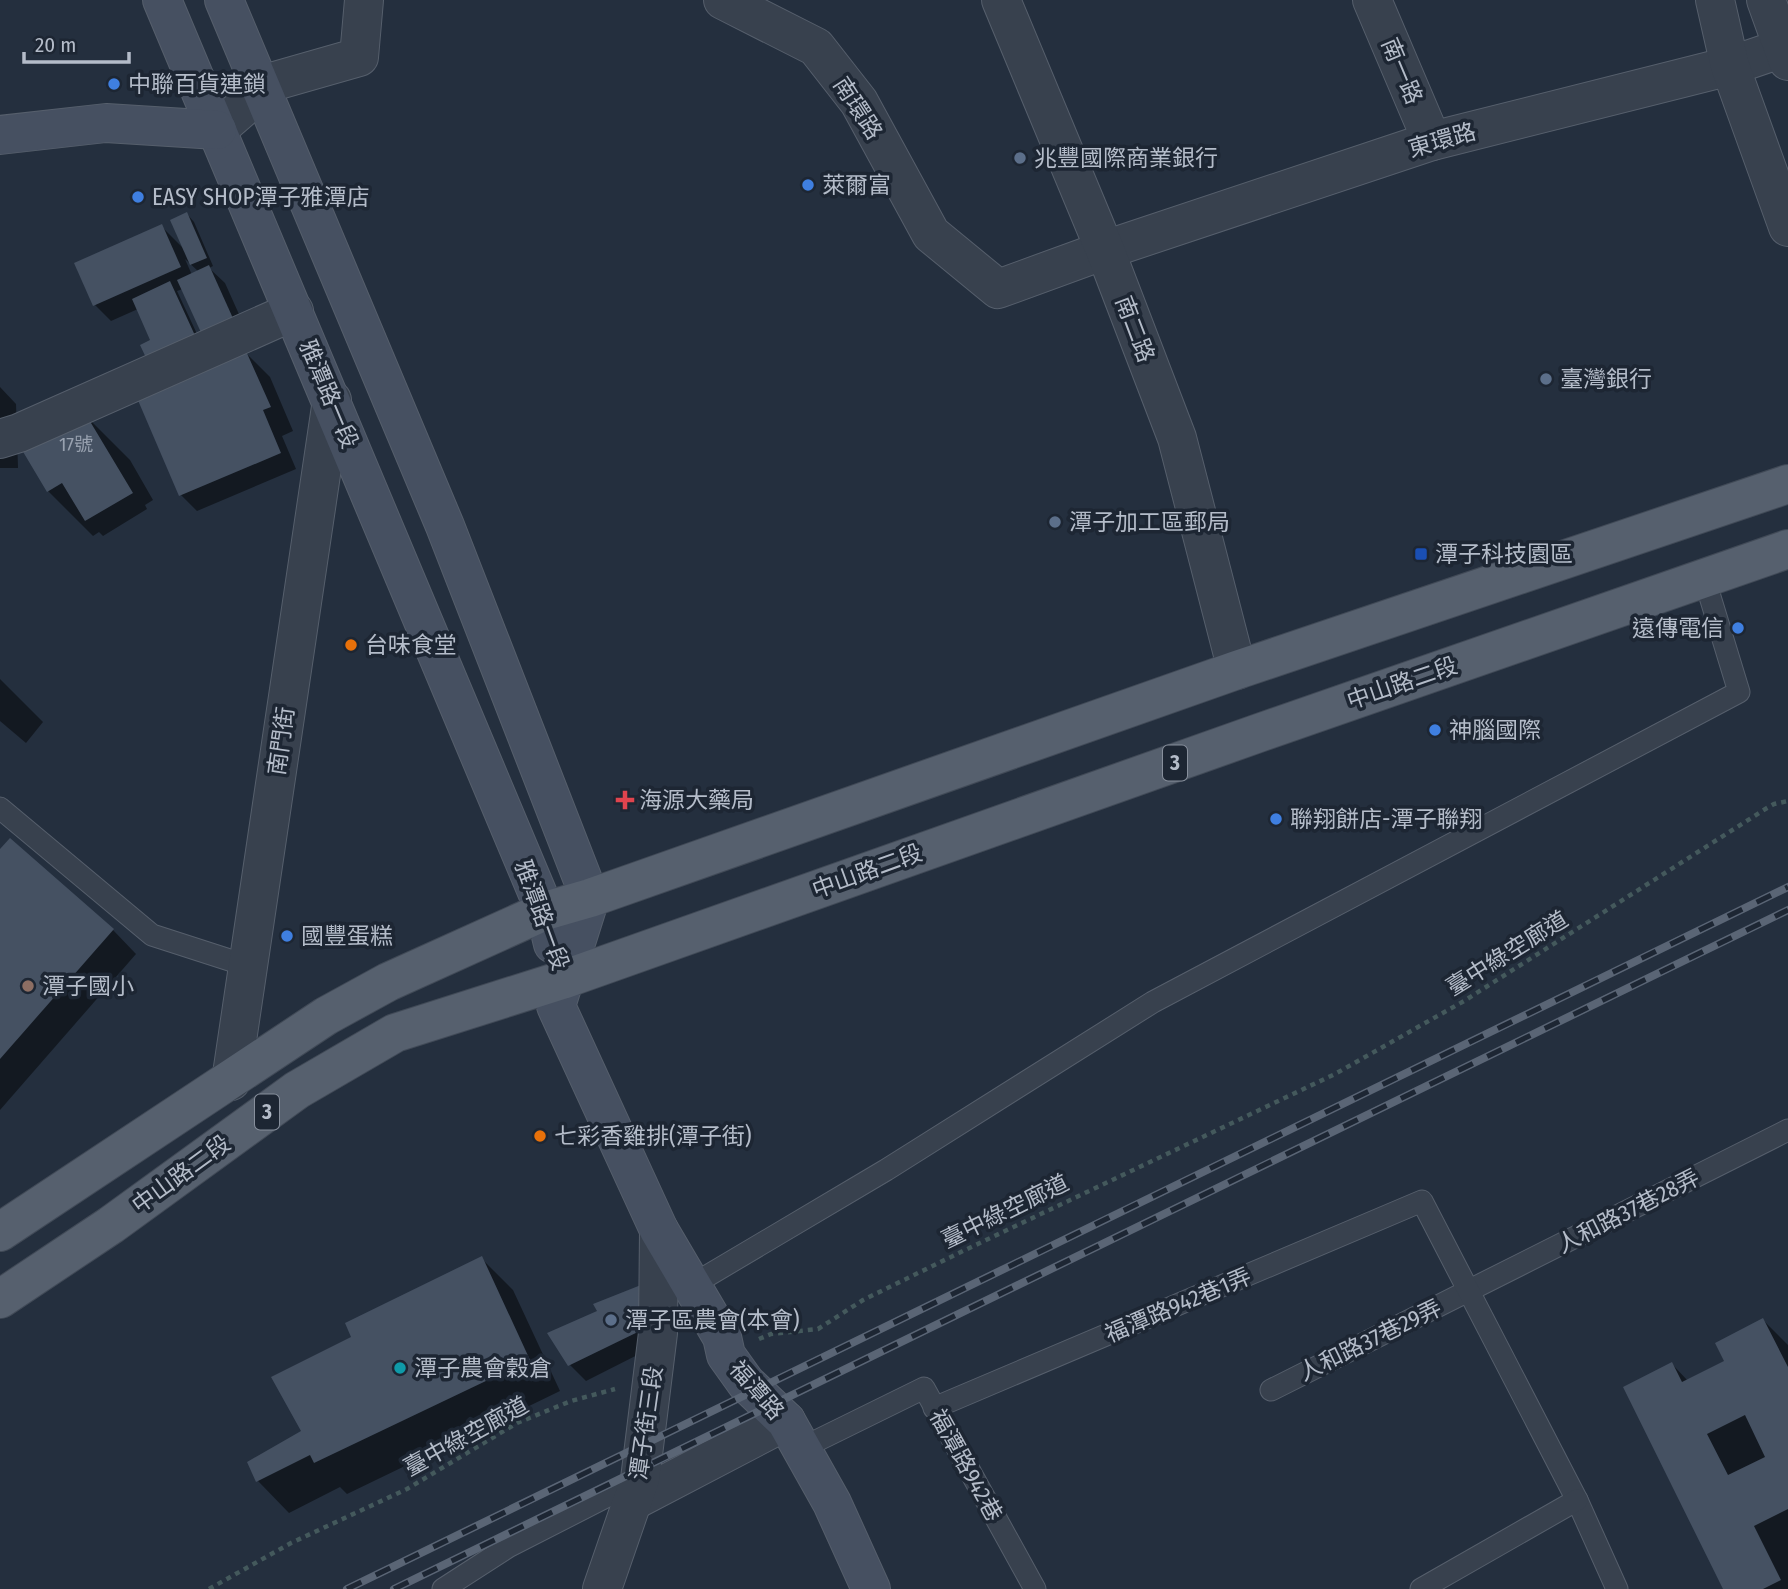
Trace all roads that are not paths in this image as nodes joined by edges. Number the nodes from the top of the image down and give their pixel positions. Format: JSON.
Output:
{"nodes":[{"id":1,"x":162,"y":0,"type":"edge"},
{"id":2,"x":223,"y":0,"type":"edge"},
{"id":3,"x":364,"y":0,"type":"edge"},
{"id":4,"x":723,"y":0,"type":"edge"},
{"id":5,"x":1001,"y":0,"type":"edge"},
{"id":6,"x":1372,"y":0,"type":"edge"},
{"id":7,"x":1715,"y":0,"type":"edge"},
{"id":8,"x":1766,"y":0,"type":"edge"},
{"id":9,"x":1786,"y":55,"type":"edge"},
{"id":10,"x":1730,"y":66,"type":"junction"},
{"id":11,"x":261,"y":85,"type":"junction"},
{"id":12,"x":217,"y":130,"type":"junction"},
{"id":13,"x":0,"y":135,"type":"edge"},
{"id":14,"x":1432,"y":141,"type":"junction"},
{"id":15,"x":1788,"y":228,"type":"edge"},
{"id":16,"x":1105,"y":250,"type":"junction"},
{"id":17,"x":294,"y":312,"type":"junction"},
{"id":18,"x":332,"y":400,"type":"junction"},
{"id":19,"x":0,"y":439,"type":"edge"},
{"id":20,"x":1788,"y":484,"type":"edge"},
{"id":21,"x":1788,"y":549,"type":"edge"},
{"id":22,"x":1704,"y":577,"type":"junction"},
{"id":23,"x":1237,"y":670,"type":"junction"},
{"id":24,"x":0,"y":807,"type":"edge"},
{"id":25,"x":590,"y":898,"type":"junction"},
{"id":26,"x":545,"y":911,"type":"junction"},
{"id":27,"x":248,"y":966,"type":"junction"},
{"id":28,"x":562,"y":980,"type":"junction"},
{"id":29,"x":231,"y":1081,"type":"junction"},
{"id":30,"x":1788,"y":1130,"type":"edge"},
{"id":31,"x":659,"y":1230,"type":"junction"},
{"id":32,"x":0,"y":1233,"type":"edge"},
{"id":33,"x":692,"y":1285,"type":"junction"},
{"id":34,"x":1469,"y":1291,"type":"junction"},
{"id":35,"x":0,"y":1299,"type":"edge"},
{"id":36,"x":1271,"y":1390,"type":"dead end"},
{"id":37,"x":934,"y":1408,"type":"junction"},
{"id":38,"x":793,"y":1435,"type":"junction"},
{"id":39,"x":637,"y":1490,"type":"junction"},
{"id":40,"x":1577,"y":1500,"type":"junction"},
{"id":41,"x":443,"y":1589,"type":"edge"},
{"id":42,"x":603,"y":1589,"type":"edge"},
{"id":43,"x":871,"y":1589,"type":"edge"},
{"id":44,"x":1035,"y":1589,"type":"edge"},
{"id":45,"x":1421,"y":1589,"type":"edge"},
{"id":46,"x":1617,"y":1589,"type":"edge"}],
"edges":[{"from":1,"to":12,"type":"street","name":"雅潭路一段"},
{"from":2,"to":11,"type":"street"},
{"from":3,"to":11,"type":"street"},
{"from":4,"to":16,"type":"street","name":"南環路"},
{"from":5,"to":16,"type":"street","name":"南二路"},
{"from":6,"to":14,"type":"street","name":"南一路"},
{"from":7,"to":10,"type":"street"},
{"from":8,"to":9,"type":"street"},
{"from":9,"to":10,"type":"street","name":"東環路"},
{"from":10,"to":14,"type":"street","name":"東環路"},
{"from":10,"to":15,"type":"street"},
{"from":11,"to":12,"type":"street"},
{"from":11,"to":25,"type":"street"},
{"from":12,"to":13,"type":"street"},
{"from":12,"to":17,"type":"street","name":"雅潭路一段"},
{"from":14,"to":16,"type":"street","name":"東環路"},
{"from":16,"to":23,"type":"street","name":"南二路"},
{"from":17,"to":18,"type":"street","name":"雅潭路一段"},
{"from":17,"to":19,"type":"street"},
{"from":18,"to":26,"type":"street","name":"雅潭路一段"},
{"from":18,"to":27,"type":"street","name":"南門街"},
{"from":20,"to":23,"type":"main road","name":"中山路二段","number":"3"},
{"from":21,"to":22,"type":"main road","name":"中山路二段","number":"3"},
{"from":22,"to":28,"type":"main road","name":"中山路二段","number":"3"},
{"from":22,"to":33,"type":"lane"},
{"from":23,"to":25,"type":"main road","name":"中山路二段","number":"3"},
{"from":24,"to":27,"type":"lane"},
{"from":25,"to":26,"type":"main road","name":"中山路二段","number":"3"},
{"from":25,"to":28,"type":"street","name":"雅潭路一段"},
{"from":26,"to":28,"type":"street","name":"雅潭路一段"},
{"from":26,"to":29,"type":"main road","name":"中山路二段","number":"3"},
{"from":27,"to":29,"type":"street","name":"南門街"},
{"from":28,"to":31,"type":"street","name":"潭子街三段"},
{"from":28,"to":35,"type":"main road","name":"中山路二段","number":"3"},
{"from":29,"to":32,"type":"main road","name":"中山路二段","number":"3"},
{"from":30,"to":34,"type":"lane","name":"人和路37巷28弄"},
{"from":31,"to":33,"type":"street","name":"福潭路"},
{"from":31,"to":39,"type":"street","name":"潭子街三段"},
{"from":33,"to":38,"type":"street","name":"福潭路"},
{"from":34,"to":36,"type":"lane","name":"人和路37巷29弄"},
{"from":34,"to":37,"type":"lane","name":"福潭路942巷1弄"},
{"from":34,"to":40,"type":"lane"},
{"from":37,"to":38,"type":"lane","name":"福潭路942巷"},
{"from":37,"to":44,"type":"lane","name":"福潭路942巷"},
{"from":38,"to":39,"type":"street"},
{"from":38,"to":43,"type":"street","name":"福潭路"},
{"from":39,"to":41,"type":"lane"},
{"from":39,"to":42,"type":"street","name":"潭子街三段"},
{"from":40,"to":45,"type":"lane"},
{"from":40,"to":46,"type":"lane"}]}
